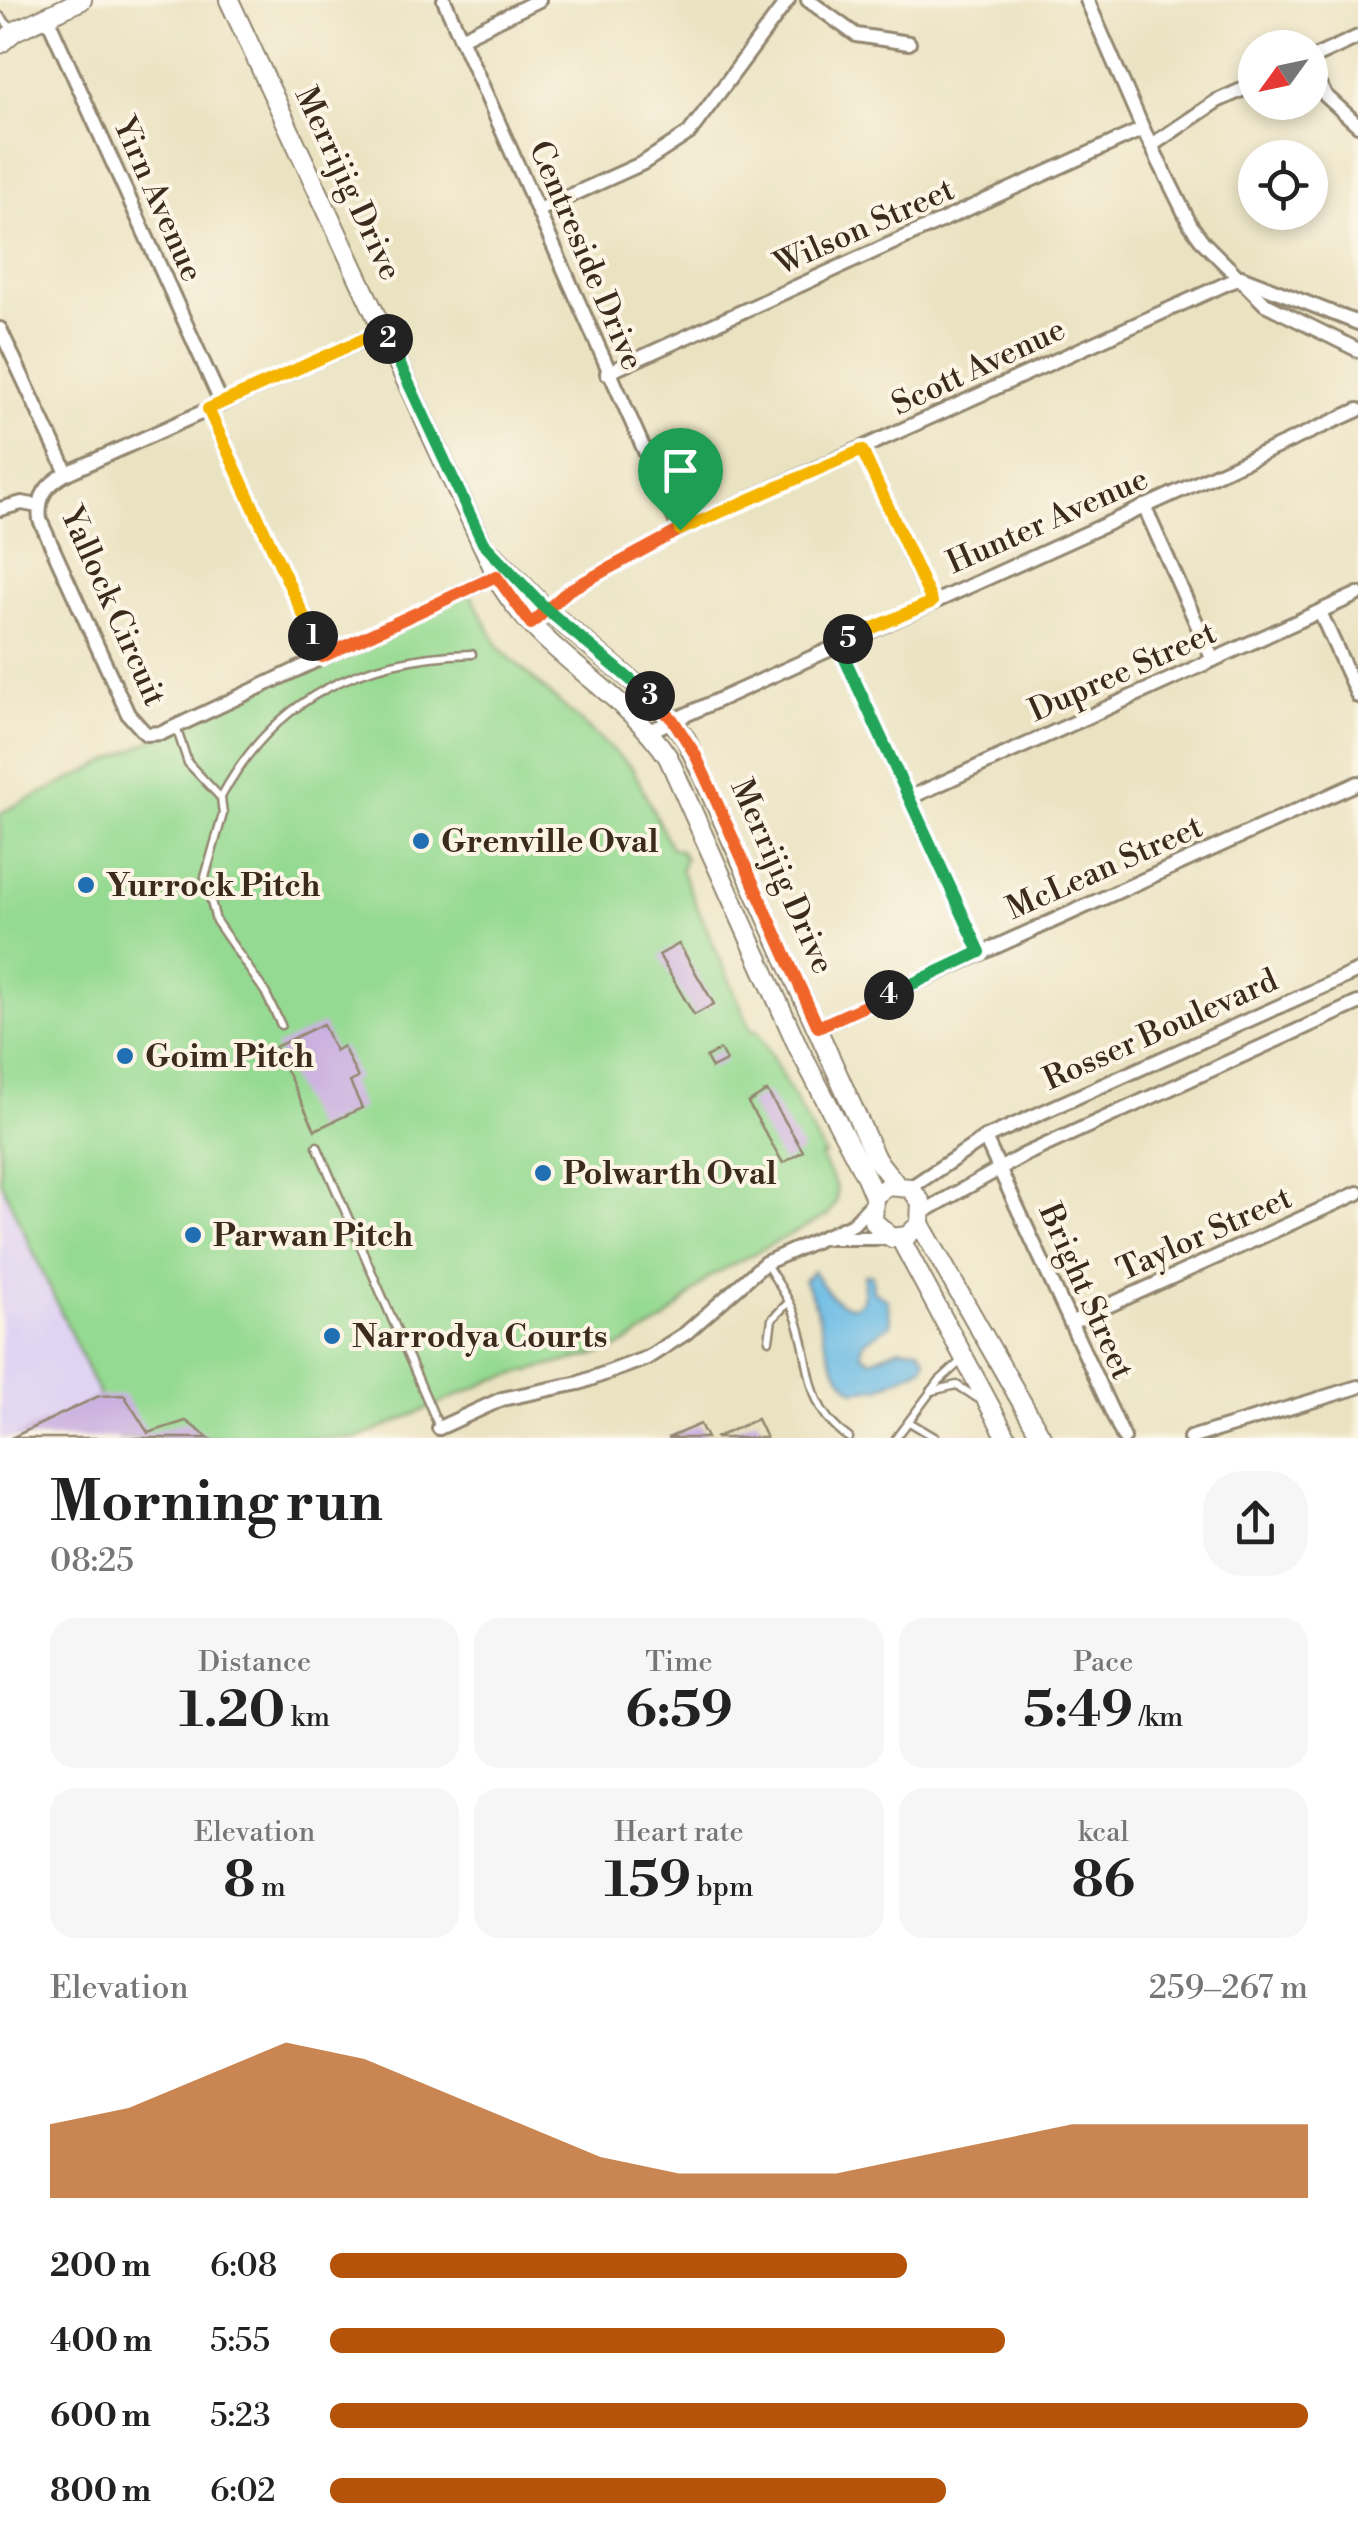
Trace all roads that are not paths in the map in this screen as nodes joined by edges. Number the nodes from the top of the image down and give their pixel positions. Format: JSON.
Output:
{"nodes":[{"id":1,"x":82,"y":0,"type":"edge"},
{"id":2,"x":444,"y":0,"type":"edge"},
{"id":3,"x":539,"y":0,"type":"edge"},
{"id":4,"x":788,"y":0,"type":"edge"},
{"id":5,"x":808,"y":0,"type":"edge"},
{"id":6,"x":1087,"y":0,"type":"edge"},
{"id":7,"x":233,"y":4,"type":"edge"},
{"id":8,"x":0,"y":16,"type":"edge"},
{"id":9,"x":47,"y":17,"type":"junction"},
{"id":10,"x":15,"y":31,"type":"junction"},
{"id":11,"x":1358,"y":37,"type":"edge"},
{"id":12,"x":462,"y":38,"type":"junction"},
{"id":13,"x":0,"y":44,"type":"edge"},
{"id":14,"x":909,"y":44,"type":"dead end"},
{"id":15,"x":1328,"y":51,"type":"edge"},
{"id":16,"x":1238,"y":92,"type":"edge"},
{"id":17,"x":1328,"y":98,"type":"edge"},
{"id":18,"x":1358,"y":125,"type":"edge"},
{"id":19,"x":1144,"y":129,"type":"junction"},
{"id":20,"x":1152,"y":145,"type":"junction"},
{"id":21,"x":539,"y":210,"type":"junction"},
{"id":22,"x":1240,"y":277,"type":"junction"},
{"id":23,"x":1358,"y":323,"type":"edge"},
{"id":24,"x":0,"y":330,"type":"edge"},
{"id":25,"x":384,"y":330,"type":"junction"},
{"id":26,"x":1358,"y":350,"type":"edge"},
{"id":27,"x":607,"y":373,"type":"junction"},
{"id":28,"x":215,"y":406,"type":"junction"},
{"id":29,"x":1358,"y":410,"type":"edge"},
{"id":30,"x":862,"y":450,"type":"junction"},
{"id":31,"x":68,"y":473,"type":"junction"},
{"id":32,"x":38,"y":506,"type":"junction"},
{"id":33,"x":1144,"y":506,"type":"junction"},
{"id":34,"x":0,"y":509,"type":"edge"},
{"id":35,"x":680,"y":530,"type":"junction"},
{"id":36,"x":483,"y":543,"type":"junction"},
{"id":37,"x":496,"y":576,"type":"junction"},
{"id":38,"x":1358,"y":594,"type":"edge"},
{"id":39,"x":932,"y":602,"type":"junction"},
{"id":40,"x":546,"y":609,"type":"junction"},
{"id":41,"x":1320,"y":612,"type":"junction"},
{"id":42,"x":531,"y":624,"type":"junction"},
{"id":43,"x":838,"y":644,"type":"junction"},
{"id":44,"x":472,"y":654,"type":"dead end"},
{"id":45,"x":322,"y":657,"type":"junction"},
{"id":46,"x":1213,"y":660,"type":"junction"},
{"id":47,"x":1358,"y":696,"type":"edge"},
{"id":48,"x":673,"y":720,"type":"junction"},
{"id":49,"x":176,"y":726,"type":"junction"},
{"id":50,"x":650,"y":730,"type":"junction"},
{"id":51,"x":1358,"y":783,"type":"edge"},
{"id":52,"x":220,"y":798,"type":"junction"},
{"id":53,"x":909,"y":798,"type":"junction"},
{"id":54,"x":980,"y":952,"type":"junction"},
{"id":55,"x":1358,"y":971,"type":"edge"},
{"id":56,"x":1358,"y":1003,"type":"edge"},
{"id":57,"x":281,"y":1025,"type":"dead end"},
{"id":58,"x":818,"y":1027,"type":"junction"},
{"id":59,"x":985,"y":1138,"type":"junction"},
{"id":60,"x":316,"y":1146,"type":"dead end"},
{"id":61,"x":1000,"y":1166,"type":"junction"},
{"id":62,"x":903,"y":1186,"type":"junction"},
{"id":63,"x":1358,"y":1193,"type":"edge"},
{"id":64,"x":873,"y":1200,"type":"junction"},
{"id":65,"x":922,"y":1218,"type":"junction"},
{"id":66,"x":821,"y":1238,"type":"junction"},
{"id":67,"x":896,"y":1238,"type":"junction"},
{"id":68,"x":765,"y":1263,"type":"junction"},
{"id":69,"x":789,"y":1302,"type":"junction"},
{"id":70,"x":1072,"y":1322,"type":"junction"},
{"id":71,"x":769,"y":1340,"type":"dead end"},
{"id":72,"x":965,"y":1353,"type":"junction"},
{"id":73,"x":1358,"y":1388,"type":"edge"},
{"id":74,"x":931,"y":1391,"type":"junction"},
{"id":75,"x":911,"y":1423,"type":"junction"},
{"id":76,"x":440,"y":1428,"type":"joint"},
{"id":77,"x":849,"y":1438,"type":"edge"},
{"id":78,"x":896,"y":1438,"type":"edge"},
{"id":79,"x":936,"y":1438,"type":"edge"},
{"id":80,"x":1003,"y":1438,"type":"edge"},
{"id":81,"x":1042,"y":1438,"type":"edge"},
{"id":82,"x":1124,"y":1438,"type":"edge"},
{"id":83,"x":1190,"y":1438,"type":"edge"}],
"edges":[{"from":1,"to":9,"type":"street"},
{"from":2,"to":12,"type":"street","name":"Centreside Drive"},
{"from":3,"to":12,"type":"street"},
{"from":4,"to":21,"type":"street"},
{"from":5,"to":14,"type":"street"},
{"from":6,"to":19,"type":"street"},
{"from":7,"to":25,"type":"street","name":"Merrijig Drive"},
{"from":8,"to":10,"type":"lane"},
{"from":9,"to":10,"type":"street"},
{"from":9,"to":28,"type":"street","name":"Yirn Avenue"},
{"from":10,"to":13,"type":"street"},
{"from":11,"to":15,"type":"street"},
{"from":12,"to":21,"type":"street","name":"Centreside Drive"},
{"from":16,"to":20,"type":"street"},
{"from":17,"to":18,"type":"street"},
{"from":19,"to":20,"type":"street"},
{"from":19,"to":27,"type":"street","name":"Wilson Street"},
{"from":20,"to":22,"type":"street"},
{"from":21,"to":27,"type":"street","name":"Centreside Drive"},
{"from":22,"to":23,"type":"street"},
{"from":22,"to":26,"type":"street"},
{"from":22,"to":30,"type":"street","name":"Scott Avenue"},
{"from":24,"to":31,"type":"street"},
{"from":25,"to":28,"type":"street","name":"Yallock Circuit"},
{"from":25,"to":36,"type":"street","name":"Merrijig Drive"},
{"from":27,"to":35,"type":"street","name":"Centreside Drive"},
{"from":28,"to":31,"type":"street","name":"Yallock Circuit"},
{"from":28,"to":45,"type":"street","name":"Yirn Avenue"},
{"from":29,"to":33,"type":"street","name":"Hunter Avenue"},
{"from":30,"to":35,"type":"street","name":"Scott Avenue"},
{"from":30,"to":39,"type":"street"},
{"from":31,"to":32,"type":"street","name":"Yallock Circuit"},
{"from":32,"to":34,"type":"street"},
{"from":32,"to":49,"type":"street","name":"Yallock Circuit"},
{"from":33,"to":39,"type":"street","name":"Hunter Avenue"},
{"from":33,"to":46,"type":"street"},
{"from":35,"to":40,"type":"street","name":"Scott Avenue"},
{"from":36,"to":37,"type":"street","name":"Merrijig Drive"},
{"from":36,"to":40,"type":"street","name":"Merrijig Drive"},
{"from":37,"to":42,"type":"street","name":"Merrijig Drive"},
{"from":37,"to":45,"type":"street","name":"Yallock Circuit"},
{"from":38,"to":41,"type":"street","name":"Dupree Street"},
{"from":39,"to":43,"type":"street","name":"Hunter Avenue"},
{"from":40,"to":42,"type":"street","name":"Scott Avenue"},
{"from":40,"to":48,"type":"street","name":"Merrijig Drive"},
{"from":41,"to":46,"type":"street","name":"Dupree Street"},
{"from":41,"to":47,"type":"street"},
{"from":42,"to":50,"type":"street","name":"Merrijig Drive"},
{"from":43,"to":48,"type":"street","name":"Hunter Avenue"},
{"from":43,"to":53,"type":"street"},
{"from":44,"to":52,"type":"lane"},
{"from":45,"to":49,"type":"street","name":"Yallock Circuit"},
{"from":46,"to":53,"type":"street","name":"Dupree Street"},
{"from":48,"to":50,"type":"street","name":"Hunter Avenue"},
{"from":48,"to":58,"type":"street","name":"Merrijig Drive"},
{"from":49,"to":52,"type":"lane"},
{"from":50,"to":64,"type":"street","name":"Merrijig Drive"},
{"from":51,"to":54,"type":"street","name":"McLean Street"},
{"from":52,"to":57,"type":"lane"},
{"from":53,"to":54,"type":"street"},
{"from":54,"to":58,"type":"street","name":"McLean Street"},
{"from":55,"to":59,"type":"street","name":"Rosser Boulevard"},
{"from":56,"to":61,"type":"street","name":"Rosser Boulevard"},
{"from":58,"to":62,"type":"street","name":"Merrijig Drive"},
{"from":59,"to":61,"type":"street"},
{"from":59,"to":62,"type":"street","name":"Rosser Boulevard"},
{"from":60,"to":76,"type":"lane"},
{"from":61,"to":65,"type":"street","name":"Rosser Boulevard"},
{"from":61,"to":70,"type":"street","name":"Bright Street"},
{"from":62,"to":64,"type":"street"},
{"from":62,"to":65,"type":"street","name":"Merrijig Drive"},
{"from":63,"to":70,"type":"street","name":"Taylor Street"},
{"from":64,"to":66,"type":"street"},
{"from":64,"to":67,"type":"street","name":"Merrijig Drive"},
{"from":65,"to":67,"type":"street"},
{"from":65,"to":81,"type":"street","name":"Merrijig Drive"},
{"from":66,"to":67,"type":"street"},
{"from":66,"to":68,"type":"street"},
{"from":67,"to":72,"type":"street","name":"Merrijig Drive"},
{"from":68,"to":69,"type":"lane"},
{"from":68,"to":76,"type":"street"},
{"from":69,"to":71,"type":"lane"},
{"from":69,"to":77,"type":"lane"},
{"from":70,"to":82,"type":"street","name":"Bright Street"},
{"from":72,"to":74,"type":"lane"},
{"from":72,"to":80,"type":"street","name":"Merrijig Drive"},
{"from":73,"to":83,"type":"street"},
{"from":74,"to":75,"type":"lane"},
{"from":74,"to":80,"type":"lane"},
{"from":75,"to":78,"type":"lane"},
{"from":75,"to":79,"type":"lane"}]}
